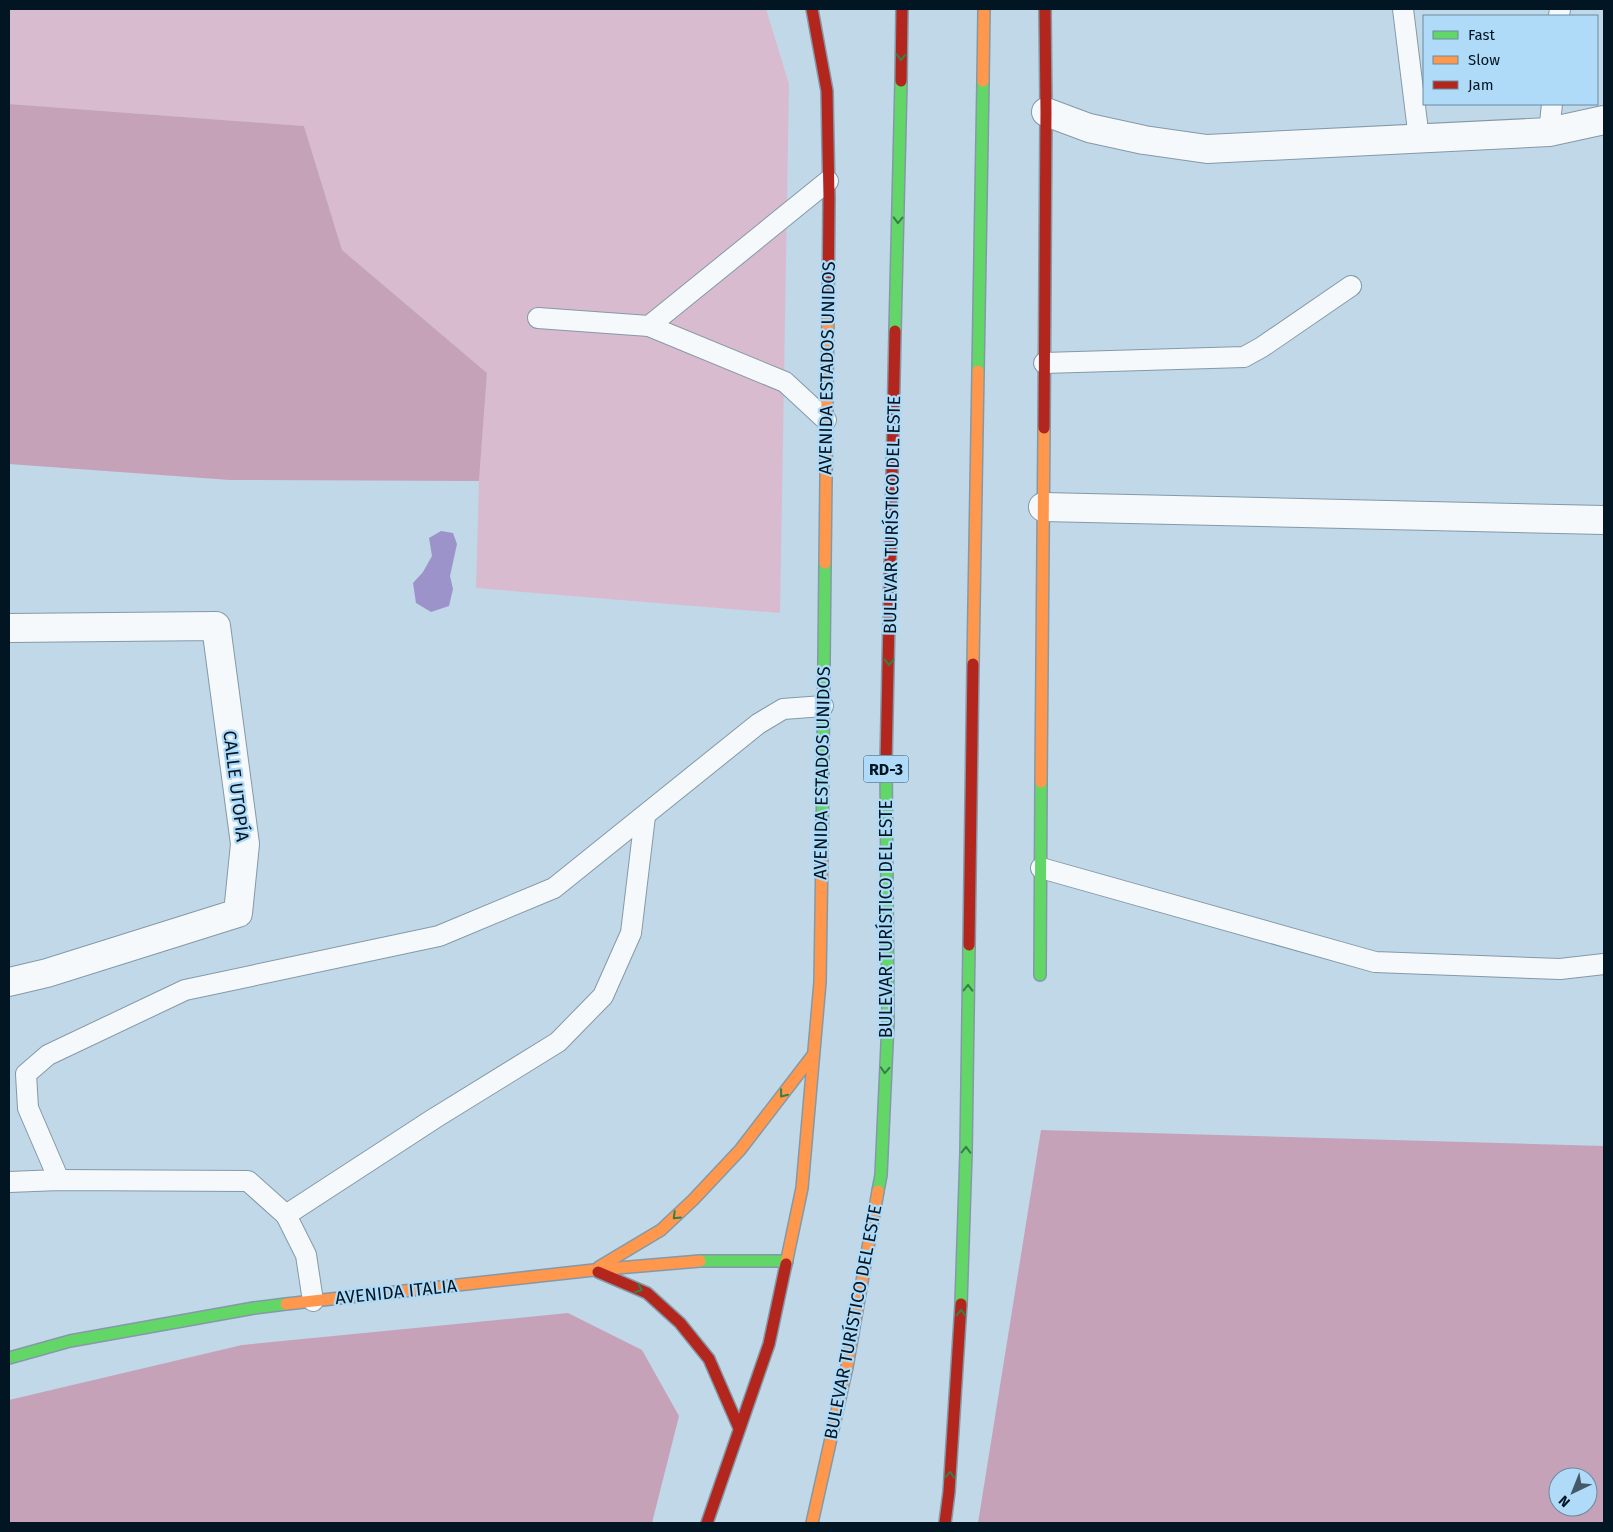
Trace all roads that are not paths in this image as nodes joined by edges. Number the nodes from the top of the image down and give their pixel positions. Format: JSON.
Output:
{"nodes":[{"id":1,"x":812,"y":9,"type":"edge"},
{"id":2,"x":902,"y":9,"type":"edge"},
{"id":3,"x":984,"y":9,"type":"edge"},
{"id":4,"x":1044,"y":9,"type":"edge"},
{"id":5,"x":1403,"y":9,"type":"edge"},
{"id":6,"x":1552,"y":105,"type":"edge"},
{"id":7,"x":1046,"y":112,"type":"junction"},
{"id":8,"x":1604,"y":120,"type":"edge"},
{"id":9,"x":1549,"y":132,"type":"junction"},
{"id":10,"x":1419,"y":139,"type":"junction"},
{"id":11,"x":828,"y":181,"type":"junction"},
{"id":12,"x":1351,"y":286,"type":"dead end"},
{"id":13,"x":538,"y":318,"type":"dead end"},
{"id":14,"x":649,"y":326,"type":"junction"},
{"id":15,"x":1044,"y":363,"type":"junction"},
{"id":16,"x":826,"y":420,"type":"junction"},
{"id":17,"x":1043,"y":507,"type":"junction"},
{"id":18,"x":1604,"y":520,"type":"edge"},
{"id":19,"x":9,"y":628,"type":"edge"},
{"id":20,"x":823,"y":706,"type":"junction"},
{"id":21,"x":645,"y":816,"type":"junction"},
{"id":22,"x":1041,"y":868,"type":"junction"},
{"id":23,"x":1604,"y":964,"type":"edge"},
{"id":24,"x":1040,"y":975,"type":"dead end"},
{"id":25,"x":9,"y":982,"type":"edge"},
{"id":26,"x":813,"y":1055,"type":"junction"},
{"id":27,"x":17,"y":1075,"type":"edge"},
{"id":28,"x":59,"y":1180,"type":"junction"},
{"id":29,"x":9,"y":1182,"type":"edge"},
{"id":30,"x":286,"y":1215,"type":"junction"},
{"id":31,"x":787,"y":1261,"type":"junction"},
{"id":32,"x":594,"y":1270,"type":"junction"},
{"id":33,"x":313,"y":1301,"type":"junction"},
{"id":34,"x":9,"y":1358,"type":"edge"},
{"id":35,"x":739,"y":1428,"type":"junction"},
{"id":36,"x":707,"y":1523,"type":"edge"},
{"id":37,"x":812,"y":1523,"type":"edge"},
{"id":38,"x":945,"y":1523,"type":"edge"}],
"edges":[{"from":1,"to":11,"type":"main road","name":"AVENIDA ESTADOS UNIDOS"},
{"from":2,"to":37,"type":"main road","name":"BULEVAR TURÍSTICO DEL ESTE","number":"RD-3","one_way":true},
{"from":38,"to":3,"type":"main road","one_way":true},
{"from":4,"to":7,"type":"main road"},
{"from":5,"to":10,"type":"lane"},
{"from":6,"to":9,"type":"lane"},
{"from":7,"to":10,"type":"street"},
{"from":7,"to":15,"type":"main road"},
{"from":8,"to":9,"type":"street"},
{"from":9,"to":10,"type":"street"},
{"from":11,"to":14,"type":"lane"},
{"from":11,"to":16,"type":"main road","name":"AVENIDA ESTADOS UNIDOS"},
{"from":12,"to":15,"type":"lane"},
{"from":13,"to":14,"type":"lane"},
{"from":14,"to":16,"type":"lane"},
{"from":15,"to":17,"type":"main road"},
{"from":16,"to":20,"type":"main road","name":"AVENIDA ESTADOS UNIDOS"},
{"from":17,"to":18,"type":"street"},
{"from":17,"to":22,"type":"main road"},
{"from":19,"to":25,"type":"street","name":"CALLE UTOPÍA"},
{"from":20,"to":21,"type":"lane"},
{"from":20,"to":26,"type":"main road","name":"AVENIDA ESTADOS UNIDOS"},
{"from":21,"to":27,"type":"lane"},
{"from":21,"to":30,"type":"lane"},
{"from":22,"to":23,"type":"lane"},
{"from":22,"to":24,"type":"main road"},
{"from":26,"to":31,"type":"main road","name":"AVENIDA ESTADOS UNIDOS"},
{"from":26,"to":32,"type":"main road","one_way":true},
{"from":27,"to":28,"type":"lane"},
{"from":28,"to":29,"type":"lane"},
{"from":28,"to":30,"type":"lane"},
{"from":30,"to":33,"type":"lane"},
{"from":31,"to":32,"type":"main road","name":"AVENIDA ITALIA"},
{"from":31,"to":35,"type":"main road","name":"AVENIDA ESTADOS UNIDOS"},
{"from":32,"to":33,"type":"main road","name":"AVENIDA ITALIA"},
{"from":32,"to":35,"type":"main road","one_way":true},
{"from":33,"to":34,"type":"main road","name":"AVENIDA ITALIA"},
{"from":35,"to":36,"type":"main road","name":"AVENIDA ESTADOS UNIDOS"}]}
